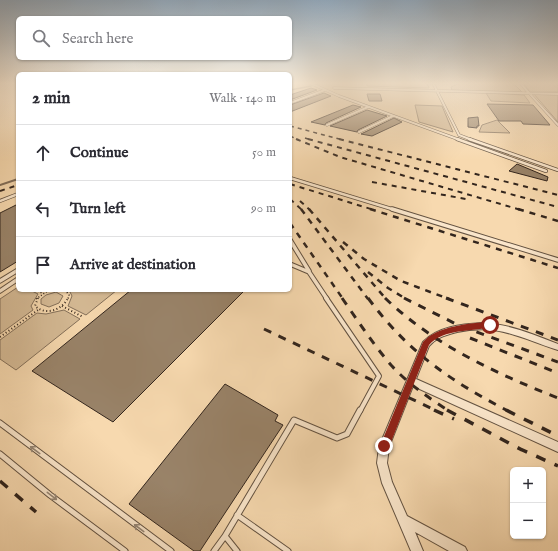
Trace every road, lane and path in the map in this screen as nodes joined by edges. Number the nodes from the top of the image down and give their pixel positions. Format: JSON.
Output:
{"nodes":[{"id":1,"x":364,"y":109,"type":"edge"},
{"id":2,"x":373,"y":109,"type":"edge"},
{"id":3,"x":446,"y":109,"type":"edge"},
{"id":4,"x":543,"y":109,"type":"edge"},
{"id":5,"x":393,"y":116,"type":"junction"},
{"id":6,"x":327,"y":125,"type":"dead end"},
{"id":7,"x":558,"y":125,"type":"edge"},
{"id":8,"x":359,"y":132,"type":"dead end"},
{"id":9,"x":558,"y":170,"type":"edge"},
{"id":10,"x":546,"y":171,"type":"dead end"},
{"id":11,"x":292,"y":179,"type":"edge"},
{"id":12,"x":16,"y":195,"type":"edge"},
{"id":13,"x":0,"y":201,"type":"edge"},
{"id":14,"x":292,"y":243,"type":"edge"},
{"id":15,"x":558,"y":260,"type":"edge"},
{"id":16,"x":292,"y":265,"type":"edge"},
{"id":17,"x":16,"y":271,"type":"edge"},
{"id":18,"x":309,"y":272,"type":"junction"},
{"id":19,"x":16,"y":280,"type":"edge"},
{"id":20,"x":0,"y":281,"type":"edge"},
{"id":21,"x":0,"y":291,"type":"edge"},
{"id":22,"x":68,"y":292,"type":"edge"},
{"id":23,"x":42,"y":293,"type":"edge"},
{"id":24,"x":62,"y":306,"type":"junction"},
{"id":25,"x":38,"y":310,"type":"junction"},
{"id":26,"x":83,"y":318,"type":"dead end"},
{"id":27,"x":0,"y":337,"type":"edge"},
{"id":28,"x":558,"y":347,"type":"edge"},
{"id":29,"x":411,"y":381,"type":"junction"},
{"id":30,"x":0,"y":424,"type":"edge"},
{"id":31,"x":558,"y":447,"type":"edge"},
{"id":32,"x":0,"y":454,"type":"edge"},
{"id":33,"x":237,"y":515,"type":"junction"},
{"id":34,"x":403,"y":520,"type":"junction"},
{"id":35,"x":224,"y":536,"type":"junction"},
{"id":36,"x":125,"y":551,"type":"edge"},
{"id":37,"x":171,"y":551,"type":"edge"},
{"id":38,"x":214,"y":551,"type":"edge"},
{"id":39,"x":236,"y":551,"type":"edge"},
{"id":40,"x":288,"y":551,"type":"edge"},
{"id":41,"x":417,"y":551,"type":"edge"},
{"id":42,"x":461,"y":551,"type":"edge"}],
"edges":[{"from":1,"to":6,"type":"lane"},
{"from":2,"to":5,"type":"lane"},
{"from":3,"to":9,"type":"lane"},
{"from":4,"to":7,"type":"lane"},
{"from":5,"to":8,"type":"lane"},
{"from":5,"to":10,"type":"lane"},
{"from":11,"to":15,"type":"lane"},
{"from":12,"to":13,"type":"lane"},
{"from":14,"to":18,"type":"lane"},
{"from":16,"to":18,"type":"lane"},
{"from":17,"to":20,"type":"lane"},
{"from":18,"to":33,"type":"lane"},
{"from":19,"to":21,"type":"lane"},
{"from":22,"to":24,"type":"path"},
{"from":23,"to":25,"type":"path"},
{"from":24,"to":25,"type":"path"},
{"from":24,"to":26,"type":"path"},
{"from":25,"to":27,"type":"path"},
{"from":28,"to":29,"type":"street"},
{"from":29,"to":31,"type":"street"},
{"from":29,"to":34,"type":"street"},
{"from":37,"to":30,"type":"lane","one_way":true},
{"from":32,"to":36,"type":"lane","one_way":true},
{"from":33,"to":35,"type":"lane"},
{"from":33,"to":40,"type":"lane"},
{"from":34,"to":41,"type":"street"},
{"from":34,"to":42,"type":"street"},
{"from":35,"to":38,"type":"lane"},
{"from":35,"to":39,"type":"lane"}]}
